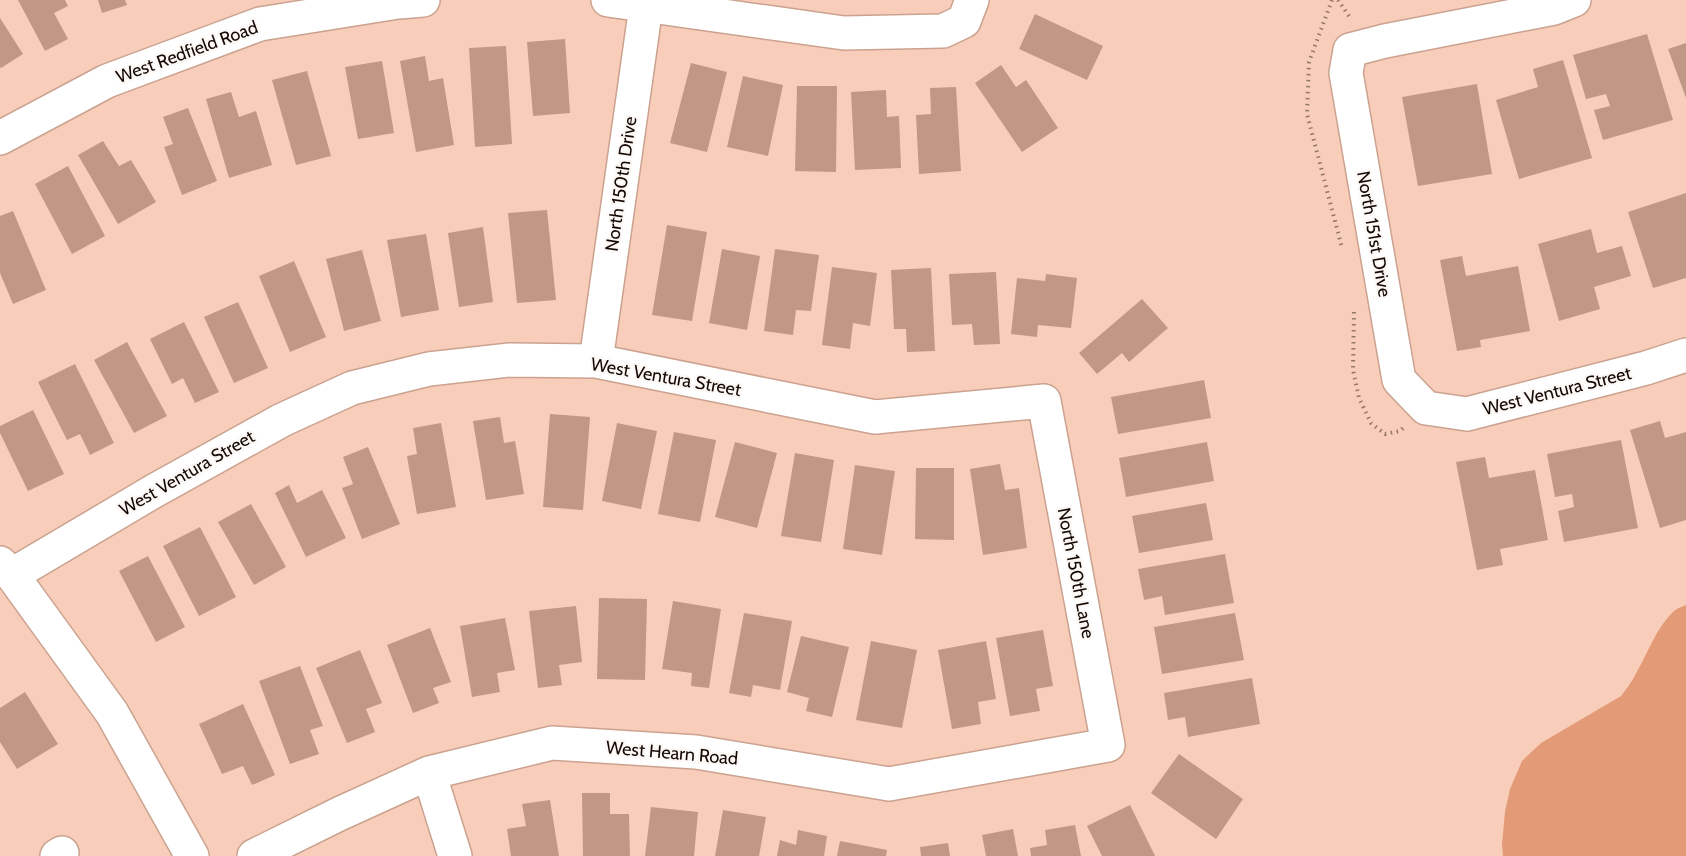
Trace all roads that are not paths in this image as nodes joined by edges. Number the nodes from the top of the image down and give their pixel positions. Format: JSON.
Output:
{"nodes":[{"id":1,"x":423,"y":0,"type":"edge"},
{"id":2,"x":608,"y":0,"type":"edge"},
{"id":3,"x":1574,"y":0,"type":"edge"},
{"id":4,"x":646,"y":6,"type":"junction"},
{"id":5,"x":968,"y":11,"type":"edge"},
{"id":6,"x":0,"y":138,"type":"edge"},
{"id":7,"x":1686,"y":355,"type":"edge"},
{"id":8,"x":596,"y":361,"type":"junction"},
{"id":9,"x":1044,"y":401,"type":"joint"},
{"id":10,"x":1426,"y":408,"type":"joint"},
{"id":11,"x":6,"y":569,"type":"edge"},
{"id":12,"x":1108,"y":745,"type":"joint"},
{"id":13,"x":429,"y":773,"type":"junction"},
{"id":14,"x":192,"y":856,"type":"edge"},
{"id":15,"x":254,"y":856,"type":"edge"},
{"id":16,"x":455,"y":856,"type":"edge"}],
"edges":[{"from":1,"to":6,"type":"street","name":"West Redfield Road"},
{"from":2,"to":4,"type":"street"},
{"from":3,"to":10,"type":"street","name":"North 151st Drive"},
{"from":4,"to":5,"type":"street"},
{"from":4,"to":8,"type":"street","name":"North 150th Drive"},
{"from":7,"to":10,"type":"street","name":"West Ventura Street"},
{"from":8,"to":9,"type":"street","name":"West Ventura Street"},
{"from":8,"to":11,"type":"street","name":"West Ventura Street"},
{"from":9,"to":12,"type":"street","name":"North 150th Lane"},
{"from":11,"to":14,"type":"street"},
{"from":12,"to":13,"type":"street","name":"West Hearn Road"},
{"from":13,"to":15,"type":"street","name":"West Hearn Road"},
{"from":13,"to":16,"type":"street"}]}
